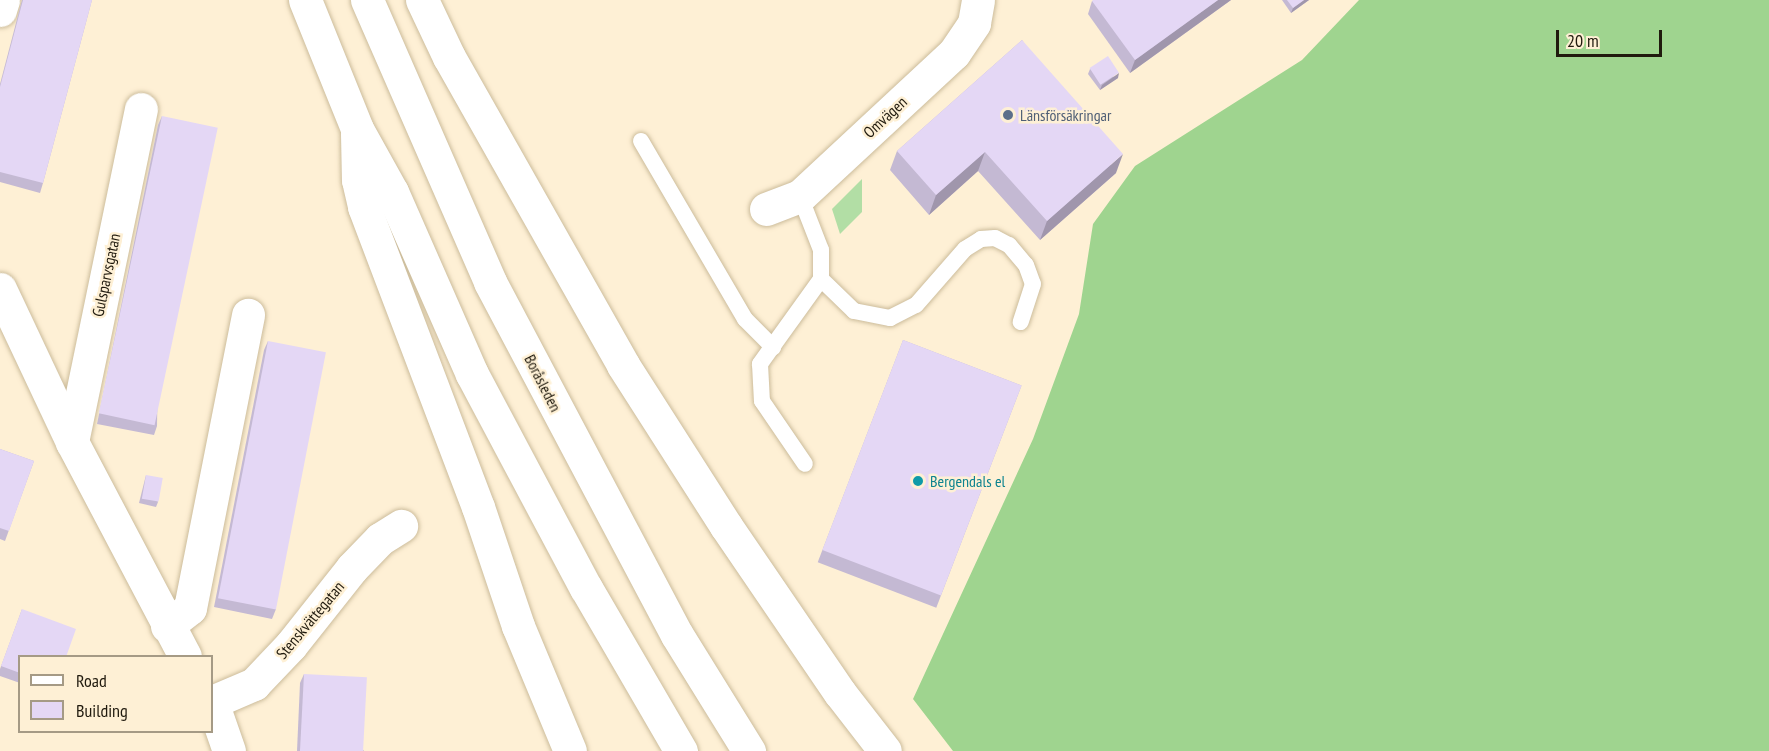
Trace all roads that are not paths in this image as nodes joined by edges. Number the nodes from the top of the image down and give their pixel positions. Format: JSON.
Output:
{"nodes":[{"id":1,"x":3,"y":0,"type":"edge"},
{"id":2,"x":305,"y":0,"type":"edge"},
{"id":3,"x":367,"y":0,"type":"edge"},
{"id":4,"x":422,"y":0,"type":"edge"},
{"id":5,"x":978,"y":0,"type":"edge"},
{"id":6,"x":0,"y":10,"type":"edge"},
{"id":7,"x":141,"y":109,"type":"dead end"},
{"id":8,"x":357,"y":129,"type":"junction"},
{"id":9,"x":642,"y":141,"type":"dead end"},
{"id":10,"x":800,"y":196,"type":"junction"},
{"id":11,"x":766,"y":209,"type":"dead end"},
{"id":12,"x":821,"y":279,"type":"junction"},
{"id":13,"x":0,"y":289,"type":"edge"},
{"id":14,"x":248,"y":315,"type":"dead end"},
{"id":15,"x":1021,"y":322,"type":"dead end"},
{"id":16,"x":773,"y":347,"type":"junction"},
{"id":17,"x":72,"y":442,"type":"junction"},
{"id":18,"x":805,"y":464,"type":"dead end"},
{"id":19,"x":401,"y":526,"type":"dead end"},
{"id":20,"x":167,"y":626,"type":"junction"},
{"id":21,"x":184,"y":655,"type":"edge"},
{"id":22,"x":213,"y":702,"type":"edge"},
{"id":23,"x":213,"y":705,"type":"edge"},
{"id":24,"x":229,"y":751,"type":"edge"},
{"id":25,"x":570,"y":751,"type":"edge"},
{"id":26,"x":681,"y":751,"type":"edge"},
{"id":27,"x":749,"y":751,"type":"edge"},
{"id":28,"x":885,"y":751,"type":"edge"}],
"edges":[{"from":1,"to":6,"type":"main road"},
{"from":2,"to":8,"type":"main road"},
{"from":3,"to":27,"type":"main road","name":"Boråsleden"},
{"from":4,"to":28,"type":"main road"},
{"from":5,"to":10,"type":"main road","name":"Omvägen"},
{"from":7,"to":17,"type":"main road","name":"Gulsparvsgatan"},
{"from":8,"to":25,"type":"main road"},
{"from":8,"to":26,"type":"main road"},
{"from":9,"to":16,"type":"lane"},
{"from":10,"to":11,"type":"main road","name":"Omvägen"},
{"from":10,"to":12,"type":"lane"},
{"from":12,"to":15,"type":"lane"},
{"from":12,"to":16,"type":"lane"},
{"from":13,"to":17,"type":"main road"},
{"from":14,"to":20,"type":"main road"},
{"from":16,"to":18,"type":"lane"},
{"from":17,"to":20,"type":"main road"},
{"from":19,"to":22,"type":"main road","name":"Stenskvättegatan"},
{"from":20,"to":21,"type":"main road"},
{"from":23,"to":24,"type":"main road"}]}
